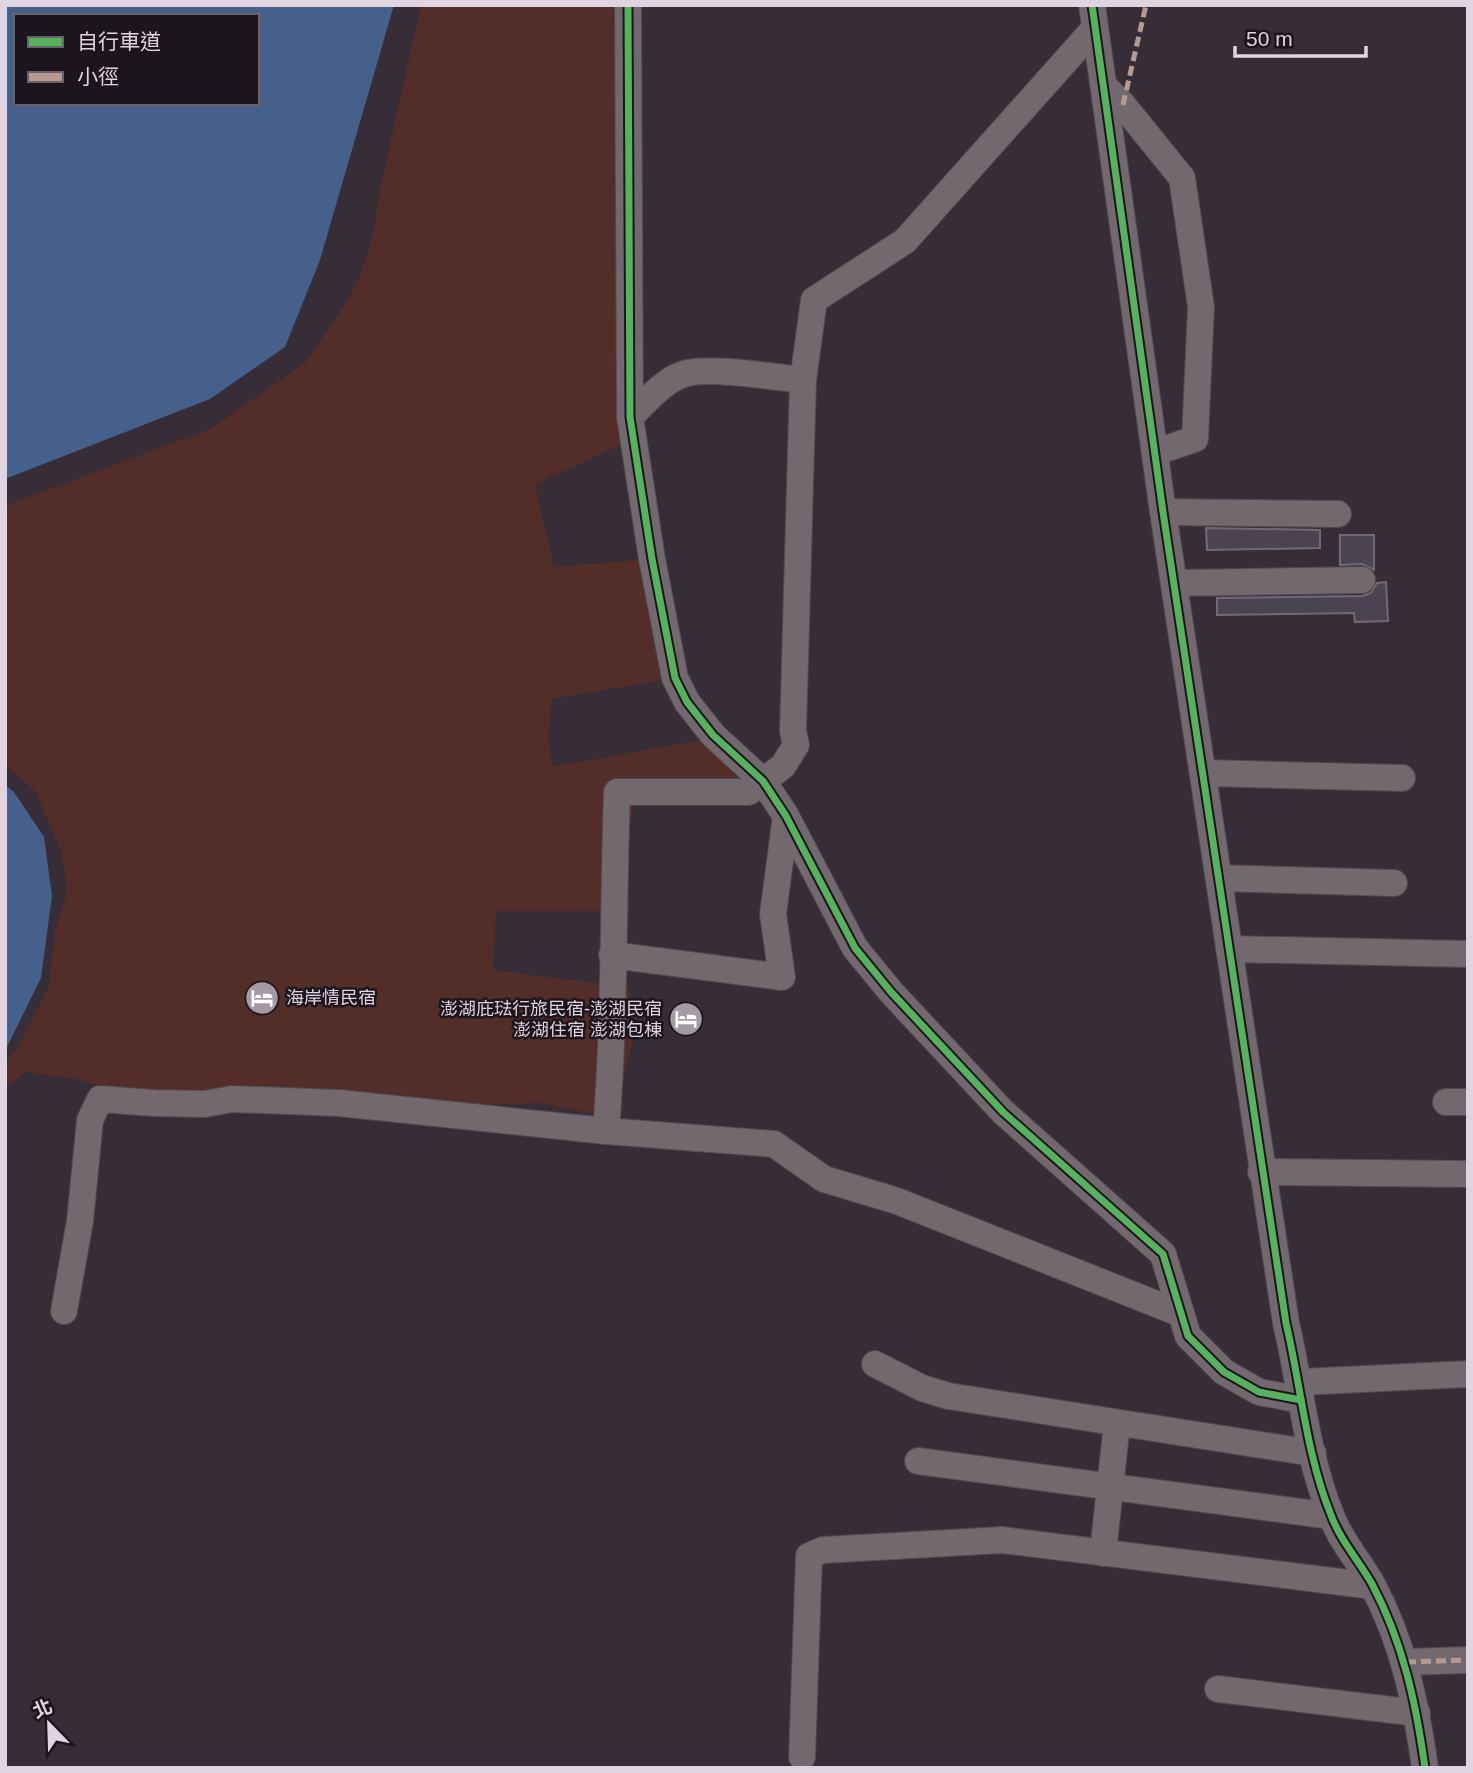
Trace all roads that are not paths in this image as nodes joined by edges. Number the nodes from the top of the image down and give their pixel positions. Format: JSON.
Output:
{"nodes":[{"id":1,"x":628,"y":5,"type":"edge"},
{"id":2,"x":1093,"y":17,"type":"edge"},
{"id":3,"x":1105,"y":87,"type":"junction"},
{"id":4,"x":803,"y":380,"type":"junction"},
{"id":5,"x":630,"y":417,"type":"junction"},
{"id":6,"x":1156,"y":452,"type":"junction"},
{"id":7,"x":1163,"y":512,"type":"junction"},
{"id":8,"x":1338,"y":514,"type":"dead end"},
{"id":9,"x":1362,"y":580,"type":"dead end"},
{"id":10,"x":1176,"y":583,"type":"junction"},
{"id":11,"x":1205,"y":773,"type":"junction"},
{"id":12,"x":1402,"y":778,"type":"dead end"},
{"id":13,"x":763,"y":781,"type":"junction"},
{"id":14,"x":786,"y":816,"type":"junction"},
{"id":15,"x":1219,"y":878,"type":"junction"},
{"id":16,"x":1394,"y":883,"type":"dead end"},
{"id":17,"x":1228,"y":949,"type":"junction"},
{"id":18,"x":1468,"y":954,"type":"edge"},
{"id":19,"x":612,"y":955,"type":"junction"},
{"id":20,"x":606,"y":1132,"type":"junction"},
{"id":21,"x":1261,"y":1172,"type":"junction"},
{"id":22,"x":1468,"y":1174,"type":"edge"},
{"id":23,"x":64,"y":1311,"type":"dead end"},
{"id":24,"x":1179,"y":1313,"type":"junction"},
{"id":25,"x":875,"y":1364,"type":"dead end"},
{"id":26,"x":1468,"y":1374,"type":"edge"},
{"id":27,"x":1301,"y":1391,"type":"junction"},
{"id":28,"x":1117,"y":1423,"type":"junction"},
{"id":29,"x":1313,"y":1453,"type":"junction"},
{"id":30,"x":918,"y":1461,"type":"dead end"},
{"id":31,"x":1108,"y":1487,"type":"junction"},
{"id":32,"x":1331,"y":1516,"type":"junction"},
{"id":33,"x":1103,"y":1553,"type":"junction"},
{"id":34,"x":1373,"y":1586,"type":"junction"},
{"id":35,"x":1468,"y":1660,"type":"edge"},
{"id":36,"x":1406,"y":1661,"type":"junction"},
{"id":37,"x":1218,"y":1689,"type":"dead end"},
{"id":38,"x":1417,"y":1713,"type":"junction"},
{"id":39,"x":802,"y":1757,"type":"dead end"},
{"id":40,"x":1425,"y":1768,"type":"edge"}],
"edges":[{"from":1,"to":5,"type":"street"},
{"from":2,"to":3,"type":"street"},
{"from":2,"to":4,"type":"street"},
{"from":3,"to":6,"type":"street"},
{"from":3,"to":6,"type":"street"},
{"from":4,"to":5,"type":"street"},
{"from":4,"to":13,"type":"street"},
{"from":5,"to":13,"type":"street"},
{"from":6,"to":7,"type":"street"},
{"from":7,"to":8,"type":"street"},
{"from":7,"to":10,"type":"street"},
{"from":9,"to":10,"type":"street"},
{"from":10,"to":11,"type":"street"},
{"from":11,"to":12,"type":"street"},
{"from":11,"to":15,"type":"street"},
{"from":13,"to":14,"type":"street"},
{"from":13,"to":19,"type":"street"},
{"from":14,"to":19,"type":"street"},
{"from":14,"to":24,"type":"street"},
{"from":15,"to":16,"type":"street"},
{"from":15,"to":17,"type":"street"},
{"from":17,"to":18,"type":"street"},
{"from":17,"to":21,"type":"street"},
{"from":19,"to":20,"type":"street"},
{"from":20,"to":23,"type":"street"},
{"from":20,"to":24,"type":"street"},
{"from":21,"to":22,"type":"street"},
{"from":21,"to":27,"type":"street"},
{"from":24,"to":27,"type":"street"},
{"from":25,"to":28,"type":"street"},
{"from":26,"to":27,"type":"street"},
{"from":27,"to":29,"type":"street"},
{"from":28,"to":29,"type":"street"},
{"from":28,"to":31,"type":"street"},
{"from":29,"to":32,"type":"street"},
{"from":30,"to":31,"type":"street"},
{"from":31,"to":32,"type":"street"},
{"from":31,"to":33,"type":"street"},
{"from":32,"to":34,"type":"street"},
{"from":33,"to":34,"type":"street"},
{"from":33,"to":39,"type":"street"},
{"from":34,"to":36,"type":"street"},
{"from":35,"to":36,"type":"street"},
{"from":36,"to":38,"type":"street"},
{"from":37,"to":38,"type":"street"},
{"from":38,"to":40,"type":"street"}]}
